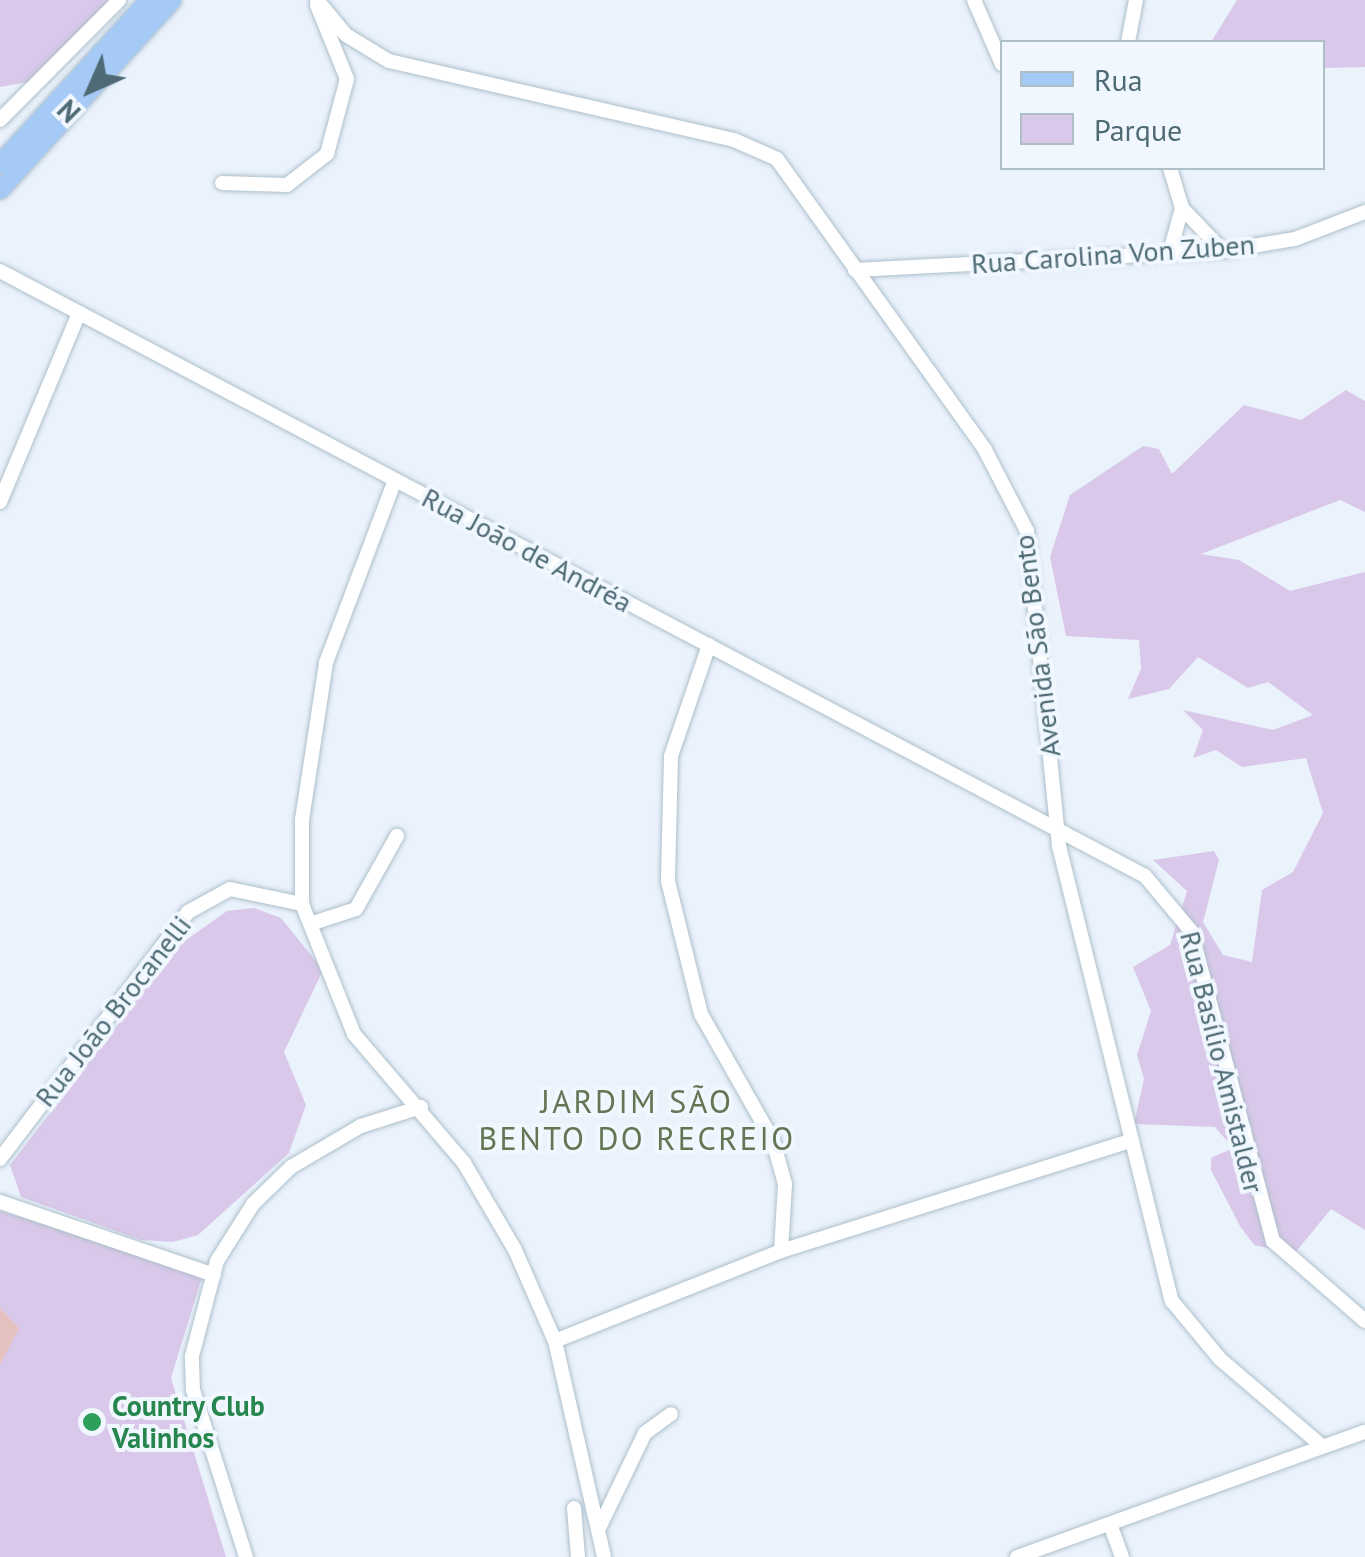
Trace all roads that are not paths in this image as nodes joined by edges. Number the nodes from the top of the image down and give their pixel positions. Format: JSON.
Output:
{"nodes":[{"id":1,"x":119,"y":0,"type":"edge"},
{"id":2,"x":148,"y":0,"type":"edge"},
{"id":3,"x":172,"y":0,"type":"edge"},
{"id":4,"x":316,"y":0,"type":"edge"},
{"id":5,"x":974,"y":0,"type":"edge"},
{"id":6,"x":1136,"y":0,"type":"edge"},
{"id":7,"x":1128,"y":40,"type":"edge"},
{"id":8,"x":1000,"y":59,"type":"edge"},
{"id":9,"x":0,"y":120,"type":"edge"},
{"id":10,"x":0,"y":164,"type":"edge"},
{"id":11,"x":1171,"y":170,"type":"edge"},
{"id":12,"x":222,"y":183,"type":"dead end"},
{"id":13,"x":0,"y":190,"type":"edge"},
{"id":14,"x":1182,"y":208,"type":"junction"},
{"id":15,"x":1365,"y":212,"type":"edge"},
{"id":16,"x":1170,"y":252,"type":"junction"},
{"id":17,"x":1223,"y":252,"type":"junction"},
{"id":18,"x":855,"y":270,"type":"junction"},
{"id":19,"x":0,"y":271,"type":"edge"},
{"id":20,"x":79,"y":313,"type":"junction"},
{"id":21,"x":394,"y":480,"type":"junction"},
{"id":22,"x":0,"y":502,"type":"edge"},
{"id":23,"x":709,"y":645,"type":"junction"},
{"id":24,"x":1056,"y":824,"type":"junction"},
{"id":25,"x":396,"y":836,"type":"dead end"},
{"id":26,"x":302,"y":904,"type":"junction"},
{"id":27,"x":310,"y":924,"type":"junction"},
{"id":28,"x":421,"y":1107,"type":"junction"},
{"id":29,"x":1132,"y":1140,"type":"junction"},
{"id":30,"x":0,"y":1159,"type":"edge"},
{"id":31,"x":0,"y":1202,"type":"edge"},
{"id":32,"x":781,"y":1250,"type":"junction"},
{"id":33,"x":214,"y":1275,"type":"junction"},
{"id":34,"x":1365,"y":1321,"type":"edge"},
{"id":35,"x":555,"y":1340,"type":"junction"},
{"id":36,"x":671,"y":1414,"type":"dead end"},
{"id":37,"x":1365,"y":1432,"type":"edge"},
{"id":38,"x":1322,"y":1446,"type":"junction"},
{"id":39,"x":574,"y":1508,"type":"dead end"},
{"id":40,"x":1110,"y":1524,"type":"junction"},
{"id":41,"x":600,"y":1526,"type":"junction"},
{"id":42,"x":246,"y":1557,"type":"edge"},
{"id":43,"x":578,"y":1557,"type":"edge"},
{"id":44,"x":604,"y":1557,"type":"edge"},
{"id":45,"x":1017,"y":1557,"type":"edge"},
{"id":46,"x":1122,"y":1557,"type":"edge"}],
"edges":[{"from":1,"to":9,"type":"street"},
{"from":2,"to":10,"type":"main road"},
{"from":3,"to":13,"type":"main road"},
{"from":4,"to":12,"type":"street"},
{"from":4,"to":18,"type":"street","name":"Avenida São Bento"},
{"from":5,"to":8,"type":"street"},
{"from":6,"to":7,"type":"street"},
{"from":11,"to":14,"type":"street"},
{"from":14,"to":16,"type":"street"},
{"from":14,"to":17,"type":"street"},
{"from":15,"to":17,"type":"street","name":"Rua Carolina Von Zuben"},
{"from":16,"to":17,"type":"street","name":"Rua Carolina Von Zuben"},
{"from":16,"to":18,"type":"street","name":"Rua Carolina Von Zuben"},
{"from":18,"to":24,"type":"street","name":"Avenida São Bento"},
{"from":19,"to":20,"type":"street","name":"Rua João de Andréa"},
{"from":20,"to":21,"type":"street","name":"Rua João de Andréa"},
{"from":20,"to":22,"type":"street"},
{"from":21,"to":23,"type":"street","name":"Rua João de Andréa"},
{"from":21,"to":26,"type":"street"},
{"from":23,"to":24,"type":"street","name":"Rua João de Andréa"},
{"from":23,"to":32,"type":"street"},
{"from":24,"to":29,"type":"street","name":"Avenida São Bento"},
{"from":24,"to":34,"type":"street","name":"Rua Basílio Amistalder"},
{"from":25,"to":27,"type":"street"},
{"from":26,"to":27,"type":"street"},
{"from":26,"to":30,"type":"street","name":"Rua João Brocanelli"},
{"from":27,"to":28,"type":"street"},
{"from":28,"to":33,"type":"street"},
{"from":28,"to":35,"type":"street"},
{"from":29,"to":32,"type":"street"},
{"from":29,"to":38,"type":"street","name":"Avenida São Bento"},
{"from":31,"to":33,"type":"street"},
{"from":32,"to":35,"type":"street"},
{"from":33,"to":42,"type":"street"},
{"from":35,"to":41,"type":"street"},
{"from":36,"to":41,"type":"street"},
{"from":37,"to":38,"type":"street"},
{"from":38,"to":40,"type":"street"},
{"from":39,"to":43,"type":"street"},
{"from":40,"to":45,"type":"street"},
{"from":40,"to":46,"type":"street"},
{"from":41,"to":44,"type":"street"}]}
